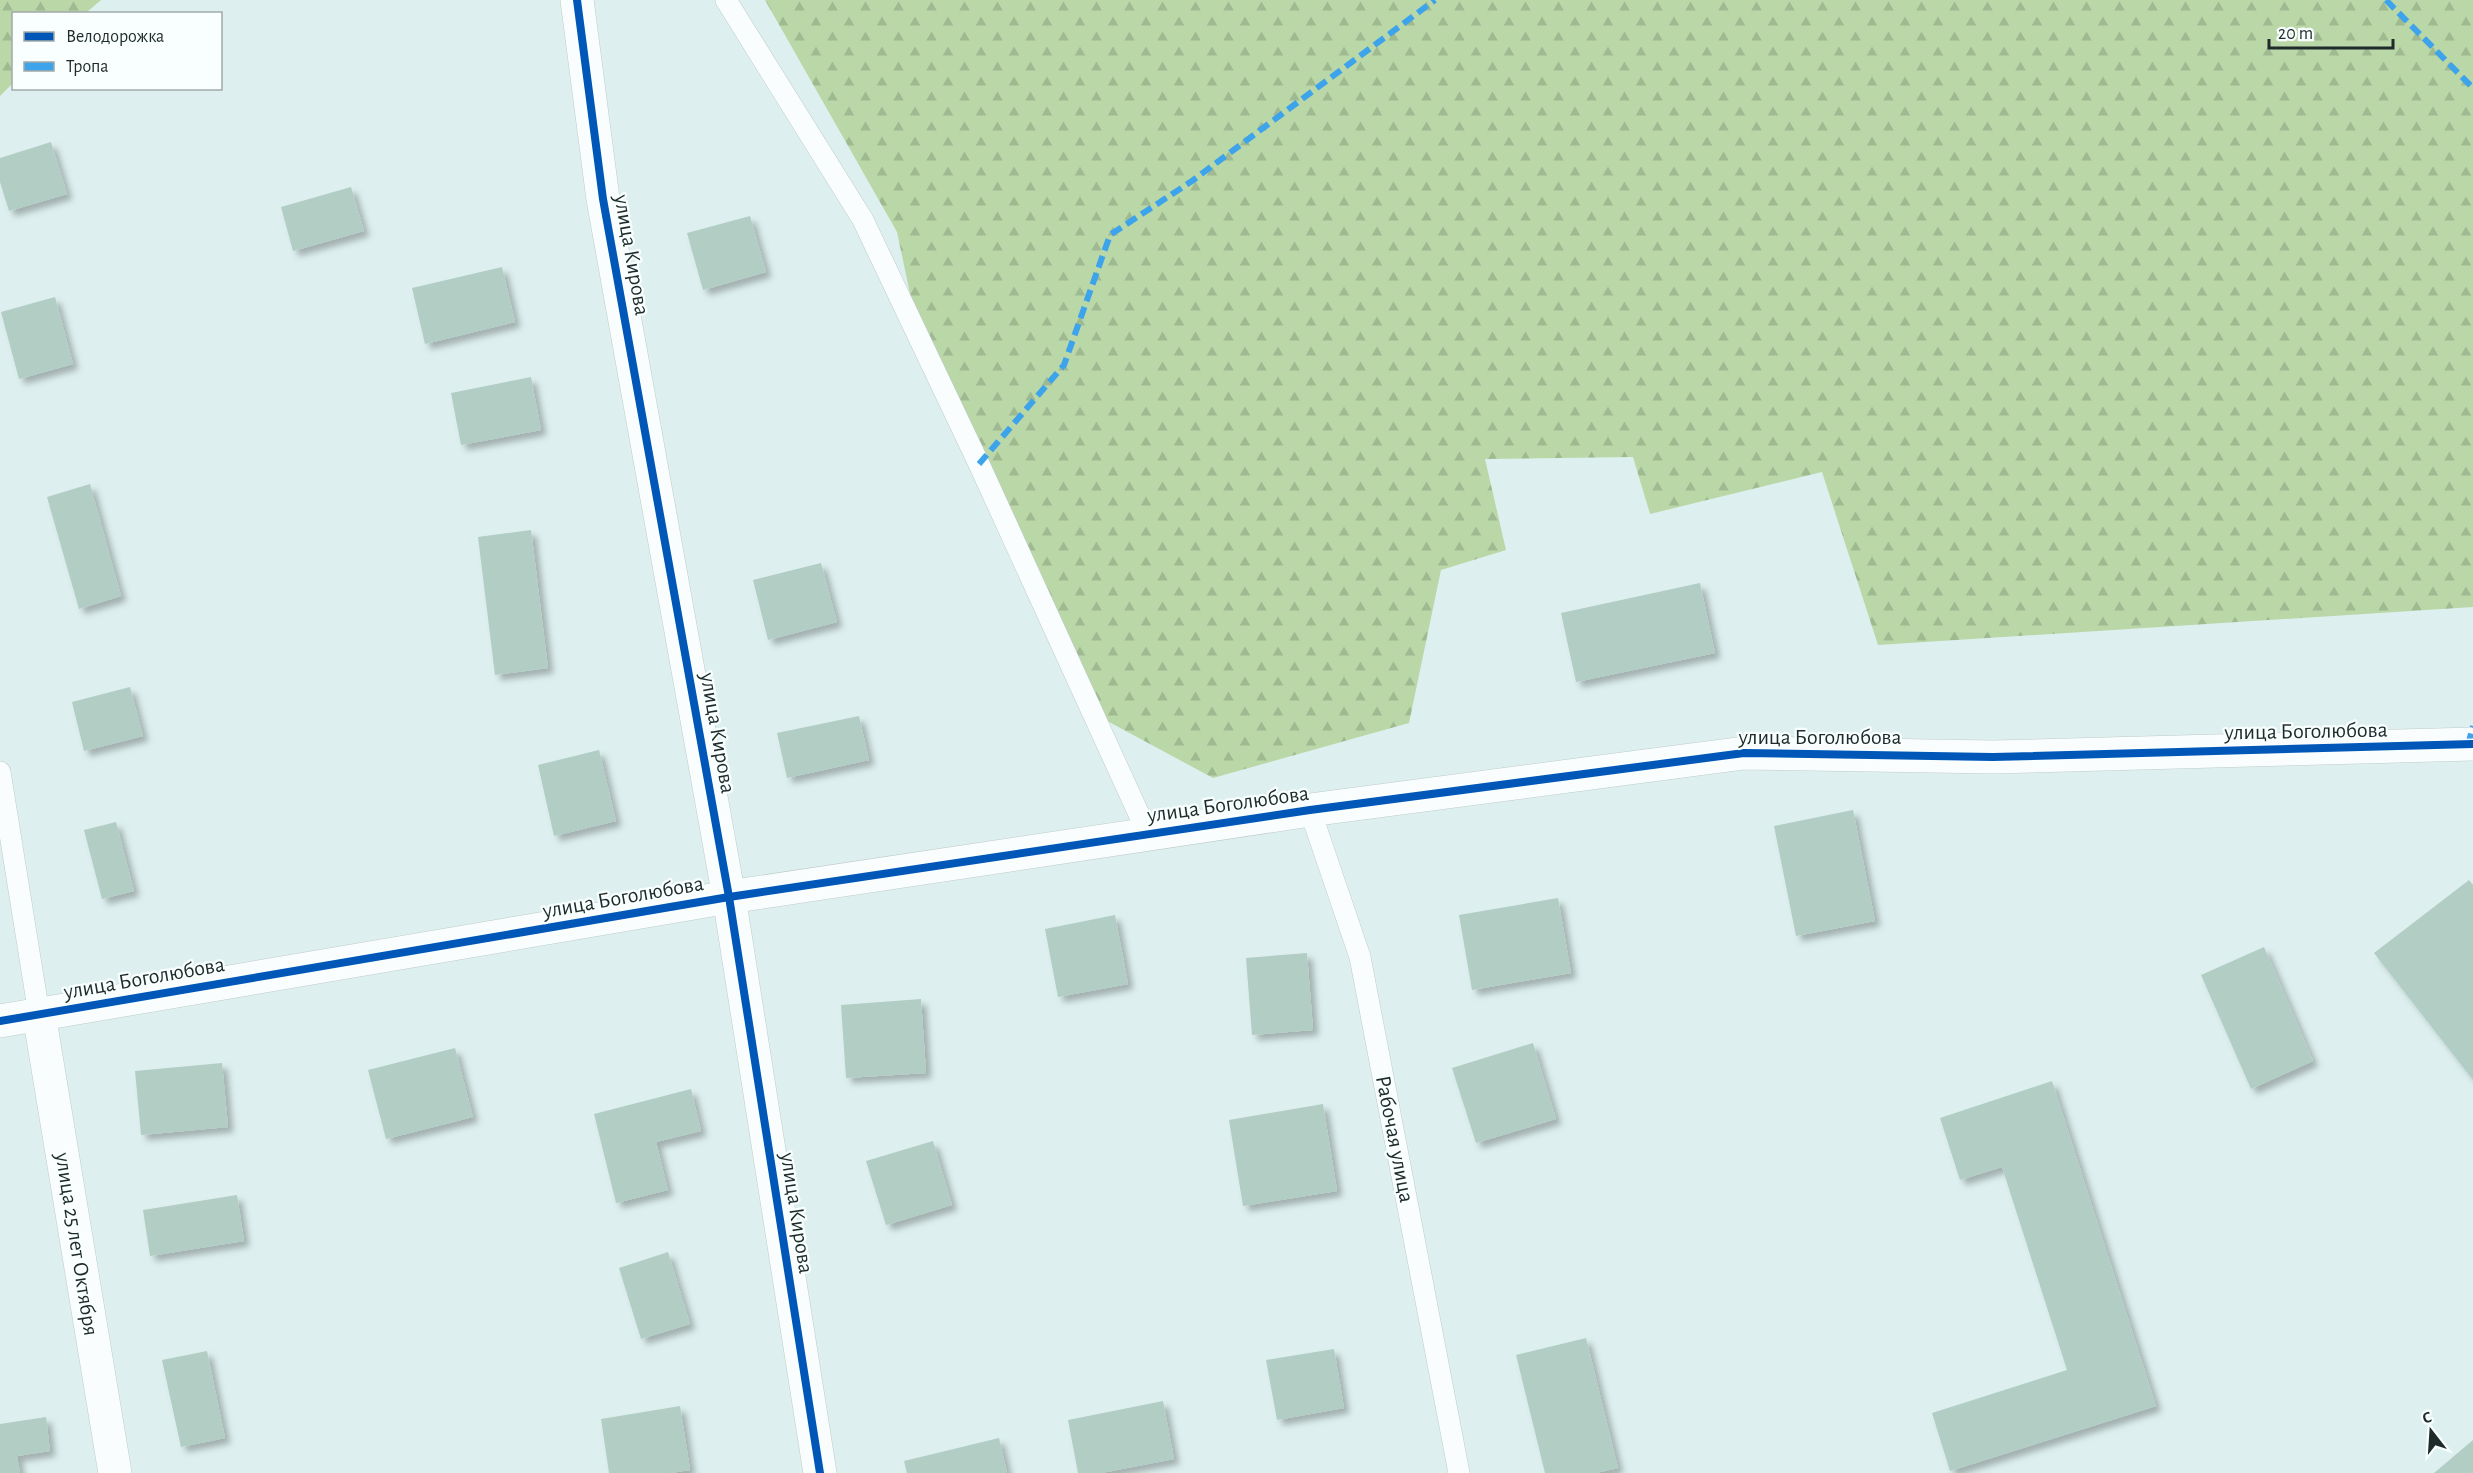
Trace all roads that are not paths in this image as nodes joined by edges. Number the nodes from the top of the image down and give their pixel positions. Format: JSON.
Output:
{"nodes":[{"id":1,"x":577,"y":0,"type":"edge"},
{"id":2,"x":726,"y":0,"type":"edge"},
{"id":3,"x":2473,"y":744,"type":"edge"},
{"id":4,"x":0,"y":772,"type":"edge"},
{"id":5,"x":1310,"y":810,"type":"junction"},
{"id":6,"x":1148,"y":834,"type":"junction"},
{"id":7,"x":729,"y":897,"type":"junction"},
{"id":8,"x":39,"y":1014,"type":"junction"},
{"id":9,"x":0,"y":1021,"type":"edge"},
{"id":10,"x":114,"y":1473,"type":"edge"},
{"id":11,"x":820,"y":1473,"type":"edge"},
{"id":12,"x":1459,"y":1473,"type":"edge"}],
"edges":[{"from":1,"to":7,"type":"street","name":"улица Кирова"},
{"from":2,"to":6,"type":"lane"},
{"from":3,"to":5,"type":"street","name":"улица Боголюбова"},
{"from":4,"to":8,"type":"lane"},
{"from":5,"to":6,"type":"street","name":"улица Боголюбова"},
{"from":5,"to":12,"type":"lane","name":"Рабочая улица"},
{"from":6,"to":7,"type":"street","name":"улица Боголюбова"},
{"from":7,"to":8,"type":"street","name":"улица Боголюбова"},
{"from":7,"to":11,"type":"street","name":"улица Кирова"},
{"from":8,"to":9,"type":"street","name":"улица Боголюбова"},
{"from":8,"to":10,"type":"street","name":"улица 25 лет Октября"}]}
